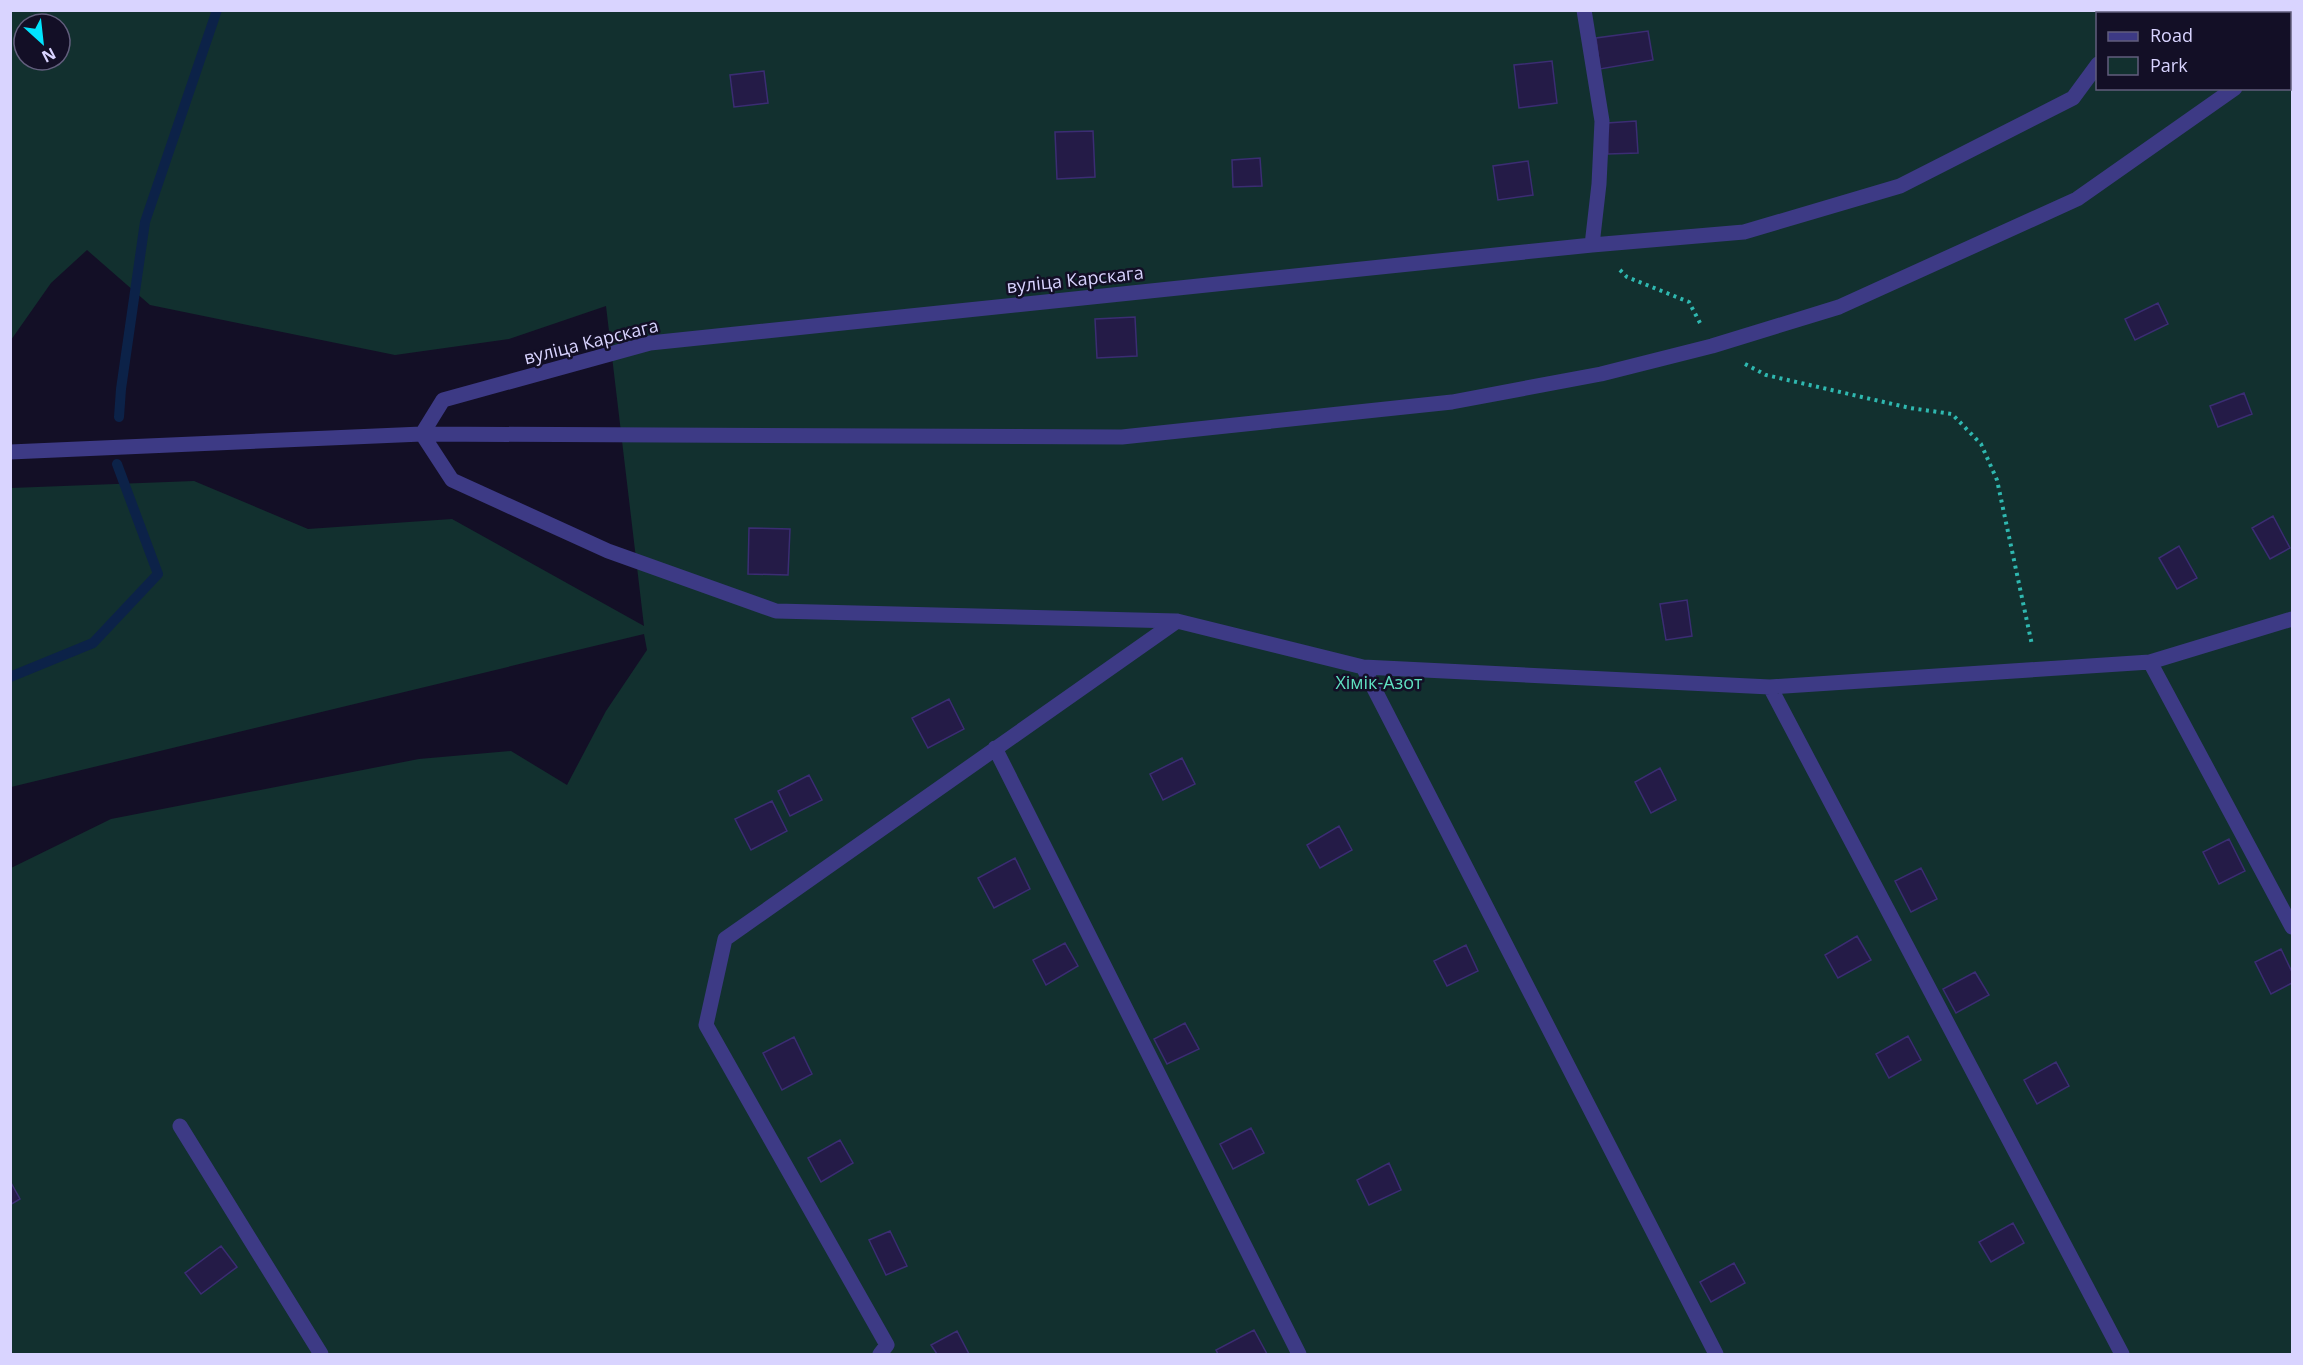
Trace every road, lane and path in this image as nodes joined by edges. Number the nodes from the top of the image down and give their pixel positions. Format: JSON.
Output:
{"nodes":[{"id":1,"x":1584,"y":10,"type":"edge"},
{"id":2,"x":2096,"y":65,"type":"edge"},
{"id":3,"x":2232,"y":90,"type":"edge"},
{"id":4,"x":1592,"y":245,"type":"junction"},
{"id":5,"x":1712,"y":346,"type":"junction"},
{"id":6,"x":1766,"y":375,"type":"dead end"},
{"id":7,"x":422,"y":434,"type":"junction"},
{"id":8,"x":10,"y":452,"type":"edge"},
{"id":9,"x":2292,"y":619,"type":"edge"},
{"id":10,"x":1177,"y":621,"type":"junction"},
{"id":11,"x":2150,"y":662,"type":"junction"},
{"id":12,"x":1363,"y":668,"type":"junction"},
{"id":13,"x":2037,"y":669,"type":"junction"},
{"id":14,"x":1770,"y":687,"type":"junction"},
{"id":15,"x":995,"y":748,"type":"junction"},
{"id":16,"x":2292,"y":927,"type":"edge"},
{"id":17,"x":180,"y":1126,"type":"dead end"},
{"id":18,"x":886,"y":1351,"type":"edge"},
{"id":19,"x":321,"y":1354,"type":"edge"},
{"id":20,"x":1299,"y":1354,"type":"edge"},
{"id":21,"x":1716,"y":1354,"type":"edge"},
{"id":22,"x":2122,"y":1354,"type":"edge"}],
"edges":[{"from":1,"to":4,"type":"street"},
{"from":2,"to":4,"type":"street","name":"вуліца Карскага"},
{"from":3,"to":5,"type":"street"},
{"from":4,"to":5,"type":"path"},
{"from":4,"to":7,"type":"street","name":"вуліца Карскага"},
{"from":5,"to":7,"type":"street"},
{"from":6,"to":13,"type":"path"},
{"from":7,"to":8,"type":"street"},
{"from":7,"to":10,"type":"street"},
{"from":9,"to":11,"type":"street"},
{"from":10,"to":12,"type":"street"},
{"from":10,"to":15,"type":"street"},
{"from":11,"to":13,"type":"street"},
{"from":11,"to":16,"type":"street"},
{"from":12,"to":14,"type":"street"},
{"from":12,"to":21,"type":"street"},
{"from":13,"to":14,"type":"street"},
{"from":14,"to":22,"type":"street"},
{"from":15,"to":18,"type":"street"},
{"from":15,"to":20,"type":"street"},
{"from":17,"to":19,"type":"street"}]}
